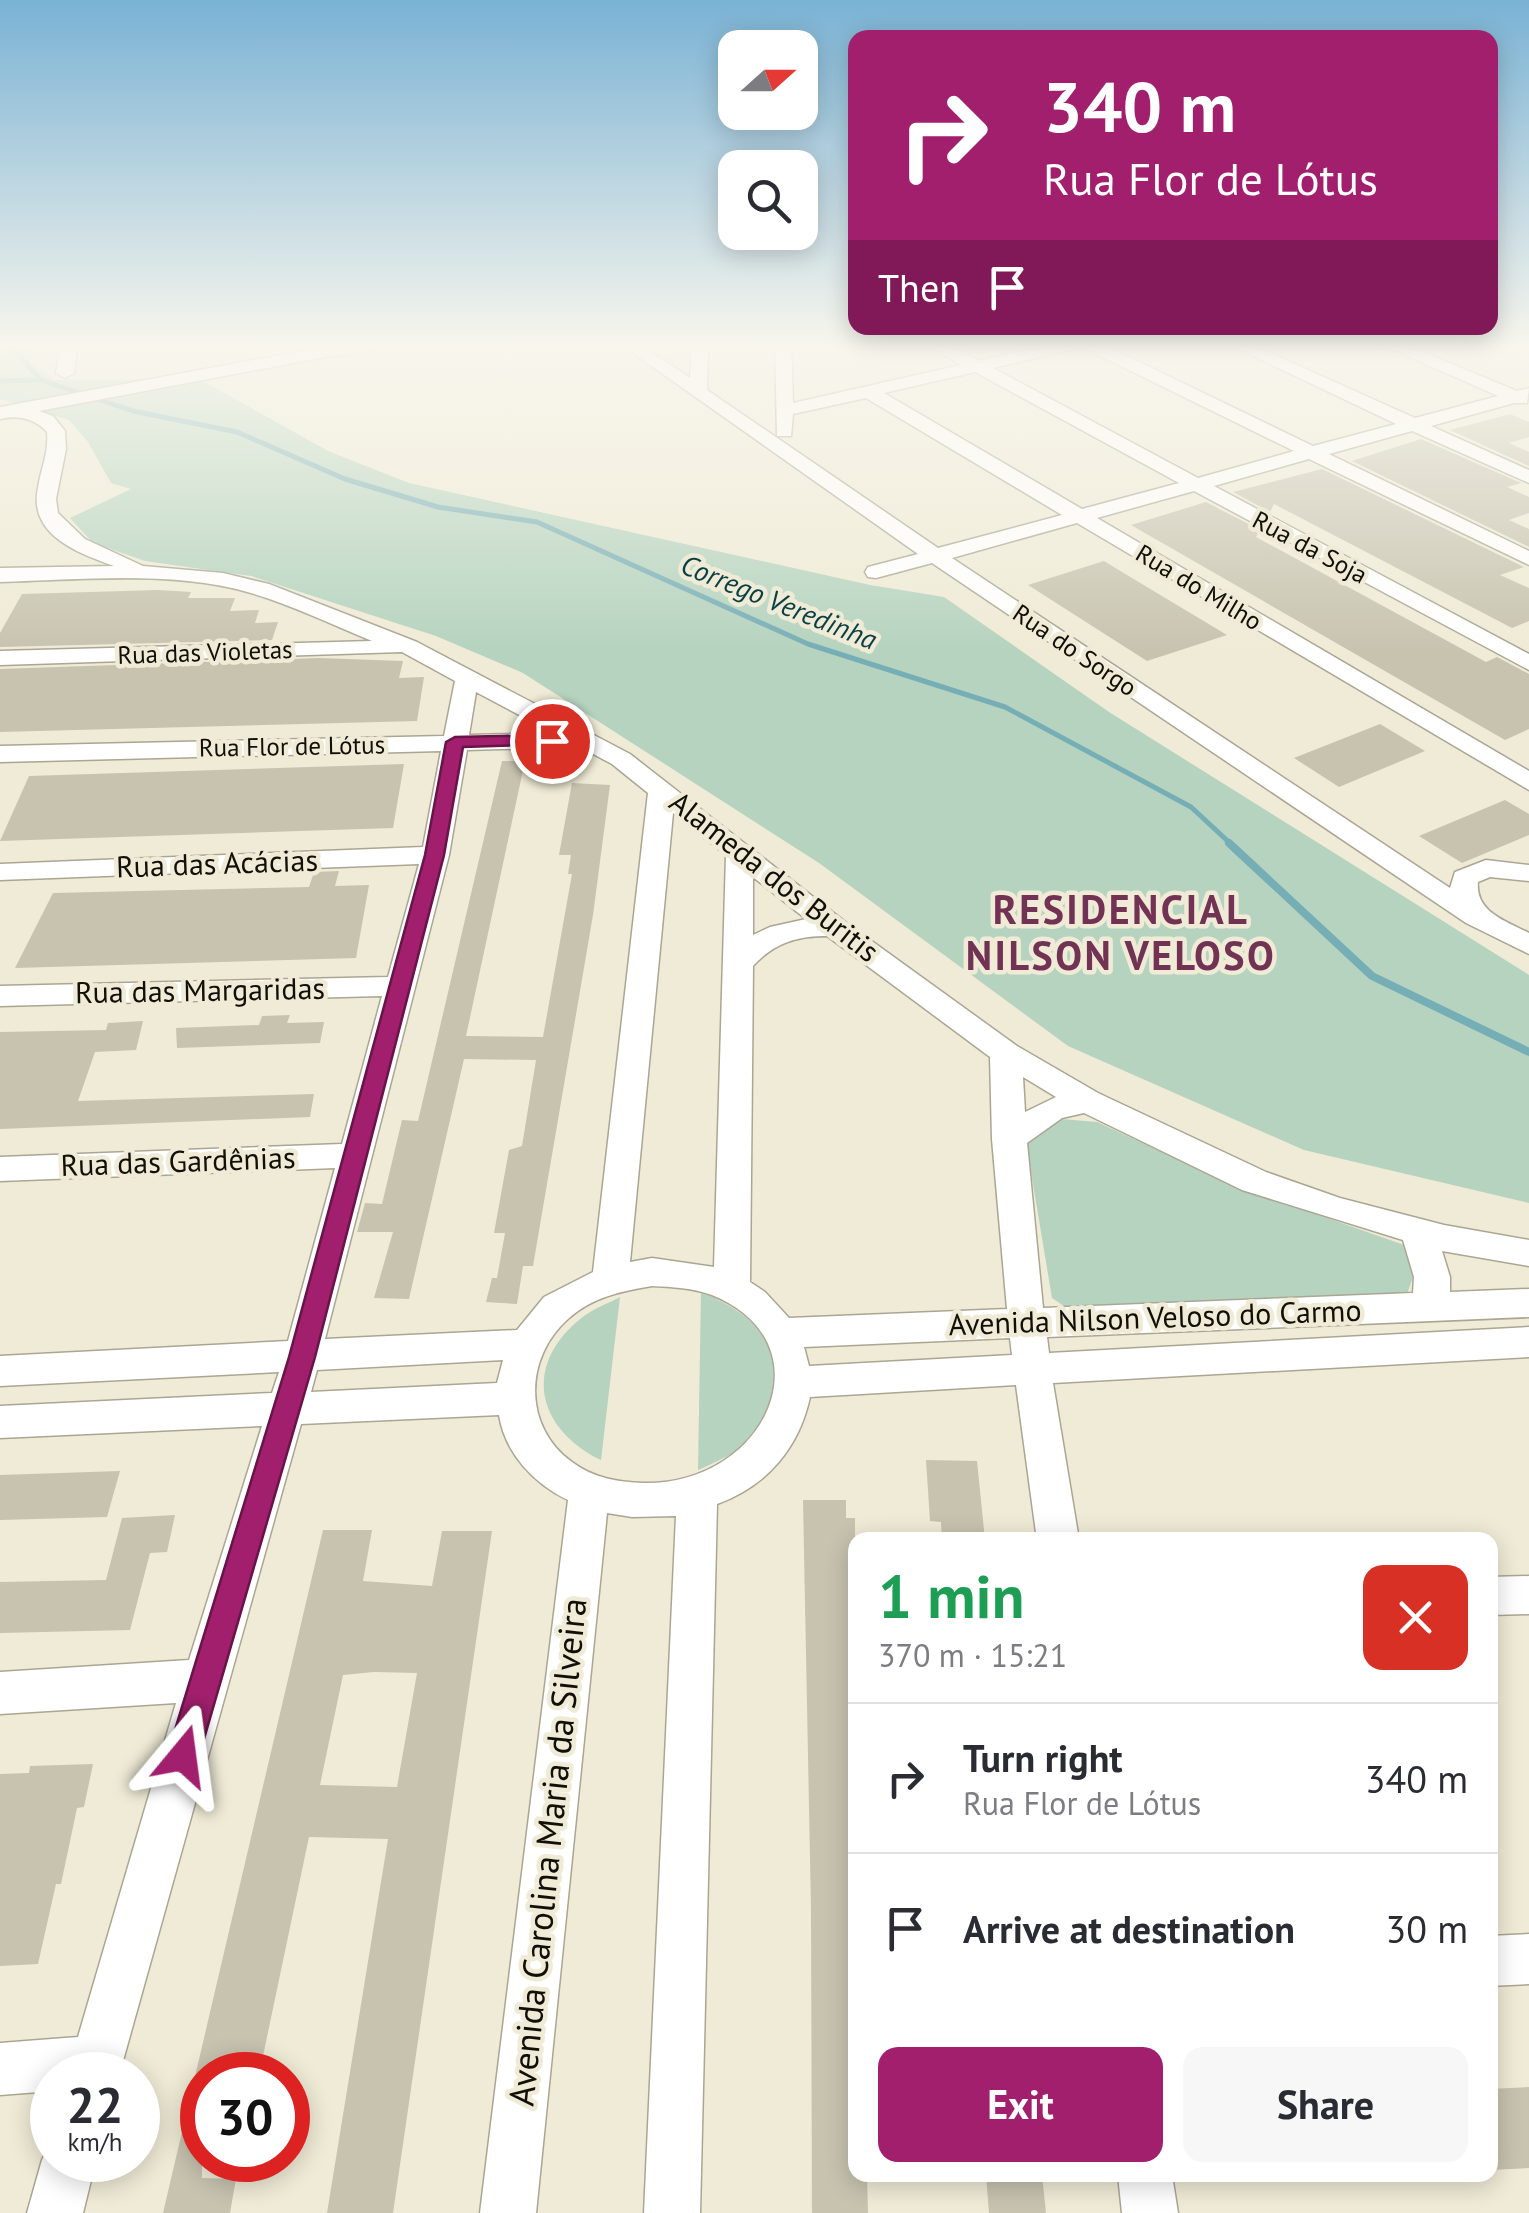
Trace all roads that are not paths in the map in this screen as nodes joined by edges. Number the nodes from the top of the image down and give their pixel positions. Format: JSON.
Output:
{"nodes":[{"id":1,"x":56,"y":446,"type":"edge"},
{"id":2,"x":776,"y":446,"type":"edge"},
{"id":3,"x":784,"y":446,"type":"edge"},
{"id":4,"x":961,"y":446,"type":"edge"},
{"id":5,"x":1121,"y":446,"type":"edge"},
{"id":6,"x":1295,"y":446,"type":"edge"},
{"id":7,"x":1334,"y":446,"type":"edge"},
{"id":8,"x":1460,"y":446,"type":"edge"},
{"id":9,"x":784,"y":452,"type":"junction"},
{"id":10,"x":1309,"y":453,"type":"junction"},
{"id":11,"x":1529,"y":477,"type":"edge"},
{"id":12,"x":1192,"y":485,"type":"junction"},
{"id":13,"x":1080,"y":516,"type":"junction"},
{"id":14,"x":81,"y":544,"type":"junction"},
{"id":15,"x":934,"y":556,"type":"junction"},
{"id":16,"x":1529,"y":559,"type":"edge"},
{"id":17,"x":146,"y":572,"type":"junction"},
{"id":18,"x":876,"y":572,"type":"dead end"},
{"id":19,"x":29,"y":574,"type":"junction"},
{"id":20,"x":0,"y":575,"type":"edge"},
{"id":21,"x":347,"y":623,"type":"junction"},
{"id":22,"x":409,"y":647,"type":"junction"},
{"id":23,"x":306,"y":650,"type":"junction"},
{"id":24,"x":0,"y":658,"type":"edge"},
{"id":25,"x":1529,"y":663,"type":"edge"},
{"id":26,"x":467,"y":678,"type":"junction"},
{"id":27,"x":585,"y":740,"type":"junction"},
{"id":28,"x":455,"y":742,"type":"junction"},
{"id":29,"x":0,"y":754,"type":"edge"},
{"id":30,"x":1529,"y":782,"type":"edge"},
{"id":31,"x":662,"y":789,"type":"junction"},
{"id":32,"x":740,"y":851,"type":"junction"},
{"id":33,"x":435,"y":855,"type":"junction"},
{"id":34,"x":1405,"y":870,"type":"junction"},
{"id":35,"x":0,"y":872,"type":"edge"},
{"id":36,"x":1474,"y":872,"type":"junction"},
{"id":37,"x":1529,"y":873,"type":"edge"},
{"id":38,"x":1476,"y":917,"type":"junction"},
{"id":39,"x":834,"y":928,"type":"junction"},
{"id":40,"x":1529,"y":928,"type":"edge"},
{"id":41,"x":1529,"y":946,"type":"edge"},
{"id":42,"x":737,"y":965,"type":"junction"},
{"id":43,"x":400,"y":986,"type":"junction"},
{"id":44,"x":0,"y":996,"type":"edge"},
{"id":45,"x":1006,"y":1054,"type":"junction"},
{"id":46,"x":1087,"y":1100,"type":"junction"},
{"id":47,"x":1009,"y":1139,"type":"junction"},
{"id":48,"x":356,"y":1155,"type":"junction"},
{"id":49,"x":0,"y":1168,"type":"edge"},
{"id":50,"x":1418,"y":1231,"type":"junction"},
{"id":51,"x":1529,"y":1253,"type":"edge"},
{"id":52,"x":610,"y":1279,"type":"junction"},
{"id":53,"x":732,"y":1288,"type":"junction"},
{"id":54,"x":1529,"y":1303,"type":"edge"},
{"id":55,"x":1432,"y":1309,"type":"junction"},
{"id":56,"x":1024,"y":1321,"type":"junction"},
{"id":57,"x":781,"y":1334,"type":"junction"},
{"id":58,"x":1529,"y":1342,"type":"edge"},
{"id":59,"x":526,"y":1344,"type":"junction"},
{"id":60,"x":302,"y":1357,"type":"junction"},
{"id":61,"x":1030,"y":1370,"type":"junction"},
{"id":62,"x":0,"y":1371,"type":"edge"},
{"id":63,"x":794,"y":1382,"type":"junction"},
{"id":64,"x":514,"y":1398,"type":"junction"},
{"id":65,"x":285,"y":1409,"type":"junction"},
{"id":66,"x":0,"y":1422,"type":"edge"},
{"id":67,"x":589,"y":1491,"type":"junction"},
{"id":68,"x":698,"y":1495,"type":"junction"},
{"id":69,"x":1057,"y":1532,"type":"edge"},
{"id":70,"x":1529,"y":1595,"type":"edge"},
{"id":71,"x":1498,"y":1596,"type":"edge"},
{"id":72,"x":204,"y":1680,"type":"junction"},
{"id":73,"x":0,"y":1693,"type":"edge"},
{"id":74,"x":1529,"y":1959,"type":"edge"},
{"id":75,"x":1498,"y":1961,"type":"edge"},
{"id":76,"x":99,"y":2052,"type":"edge"},
{"id":77,"x":0,"y":2069,"type":"edge"},
{"id":78,"x":30,"y":2069,"type":"edge"},
{"id":79,"x":64,"y":2182,"type":"edge"},
{"id":80,"x":1146,"y":2182,"type":"edge"},
{"id":81,"x":55,"y":2213,"type":"edge"},
{"id":82,"x":508,"y":2213,"type":"edge"},
{"id":83,"x":672,"y":2213,"type":"edge"},
{"id":84,"x":1150,"y":2213,"type":"edge"}],
"edges":[{"from":1,"to":14,"type":"street"},
{"from":2,"to":9,"type":"street","name":"Rua do Sorgo"},
{"from":3,"to":9,"type":"street"},
{"from":4,"to":13,"type":"street","name":"Rua do Milho"},
{"from":5,"to":12,"type":"street","name":"Rua da Soja"},
{"from":6,"to":10,"type":"street"},
{"from":7,"to":10,"type":"street"},
{"from":8,"to":11,"type":"street"},
{"from":9,"to":15,"type":"street","name":"Rua do Sorgo"},
{"from":10,"to":12,"type":"street"},
{"from":10,"to":16,"type":"street"},
{"from":12,"to":13,"type":"street"},
{"from":12,"to":25,"type":"street","name":"Rua da Soja"},
{"from":13,"to":15,"type":"street"},
{"from":13,"to":30,"type":"street","name":"Rua do Milho"},
{"from":14,"to":17,"type":"street"},
{"from":14,"to":19,"type":"street"},
{"from":15,"to":18,"type":"street"},
{"from":15,"to":34,"type":"street","name":"Rua do Sorgo"},
{"from":17,"to":19,"type":"street","name":"Alameda dos Buritis"},
{"from":17,"to":21,"type":"street","name":"Alameda dos Buritis"},
{"from":19,"to":20,"type":"street","name":"Alameda dos Buritis"},
{"from":21,"to":22,"type":"street","name":"Alameda dos Buritis"},
{"from":21,"to":23,"type":"street"},
{"from":22,"to":23,"type":"street","name":"Rua das Violetas"},
{"from":22,"to":26,"type":"street","name":"Alameda dos Buritis"},
{"from":23,"to":24,"type":"street","name":"Rua das Violetas"},
{"from":26,"to":27,"type":"street","name":"Alameda dos Buritis"},
{"from":26,"to":28,"type":"street"},
{"from":27,"to":28,"type":"street","name":"Rua Flor de Lótus"},
{"from":27,"to":31,"type":"street","name":"Alameda dos Buritis"},
{"from":28,"to":29,"type":"street","name":"Rua Flor de Lótus"},
{"from":28,"to":33,"type":"street"},
{"from":31,"to":32,"type":"street","name":"Alameda dos Buritis"},
{"from":31,"to":52,"type":"street"},
{"from":32,"to":39,"type":"street","name":"Alameda dos Buritis"},
{"from":32,"to":42,"type":"street"},
{"from":33,"to":35,"type":"street","name":"Rua das Acácias"},
{"from":33,"to":43,"type":"street"},
{"from":34,"to":36,"type":"street"},
{"from":34,"to":38,"type":"street","name":"Rua do Sorgo"},
{"from":36,"to":37,"type":"street"},
{"from":36,"to":38,"type":"street"},
{"from":38,"to":40,"type":"street"},
{"from":38,"to":41,"type":"street","name":"Rua do Sorgo"},
{"from":39,"to":42,"type":"street"},
{"from":39,"to":45,"type":"street","name":"Alameda dos Buritis"},
{"from":42,"to":53,"type":"street"},
{"from":43,"to":44,"type":"street","name":"Rua das Margaridas"},
{"from":43,"to":48,"type":"street"},
{"from":45,"to":46,"type":"street","name":"Alameda dos Buritis"},
{"from":45,"to":47,"type":"street"},
{"from":46,"to":47,"type":"street"},
{"from":46,"to":50,"type":"street","name":"Alameda dos Buritis"},
{"from":47,"to":56,"type":"street"},
{"from":48,"to":49,"type":"street","name":"Rua das Gardênias"},
{"from":48,"to":60,"type":"street"},
{"from":50,"to":51,"type":"street","name":"Alameda dos Buritis"},
{"from":50,"to":55,"type":"street"},
{"from":52,"to":53,"type":"street"},
{"from":52,"to":59,"type":"street"},
{"from":53,"to":57,"type":"street"},
{"from":54,"to":55,"type":"street","name":"Avenida Nilson Veloso do Carmo"},
{"from":55,"to":56,"type":"street","name":"Avenida Nilson Veloso do Carmo"},
{"from":56,"to":57,"type":"street","name":"Avenida Nilson Veloso do Carmo"},
{"from":56,"to":61,"type":"street"},
{"from":57,"to":63,"type":"street"},
{"from":58,"to":61,"type":"street","name":"Avenida Nilson Veloso do Carmo"},
{"from":59,"to":60,"type":"street"},
{"from":59,"to":64,"type":"street"},
{"from":60,"to":62,"type":"street"},
{"from":60,"to":65,"type":"street"},
{"from":61,"to":63,"type":"street","name":"Avenida Nilson Veloso do Carmo"},
{"from":61,"to":69,"type":"street"},
{"from":63,"to":68,"type":"street"},
{"from":64,"to":65,"type":"street"},
{"from":64,"to":67,"type":"street"},
{"from":65,"to":66,"type":"street"},
{"from":65,"to":72,"type":"street"},
{"from":67,"to":68,"type":"street"},
{"from":67,"to":82,"type":"street","name":"Avenida Carolina Maria da Silveira"},
{"from":68,"to":83,"type":"street"},
{"from":70,"to":71,"type":"street"},
{"from":72,"to":73,"type":"street"},
{"from":72,"to":76,"type":"street"},
{"from":74,"to":75,"type":"street"},
{"from":77,"to":78,"type":"street"},
{"from":79,"to":81,"type":"street"},
{"from":80,"to":84,"type":"street"}]}
